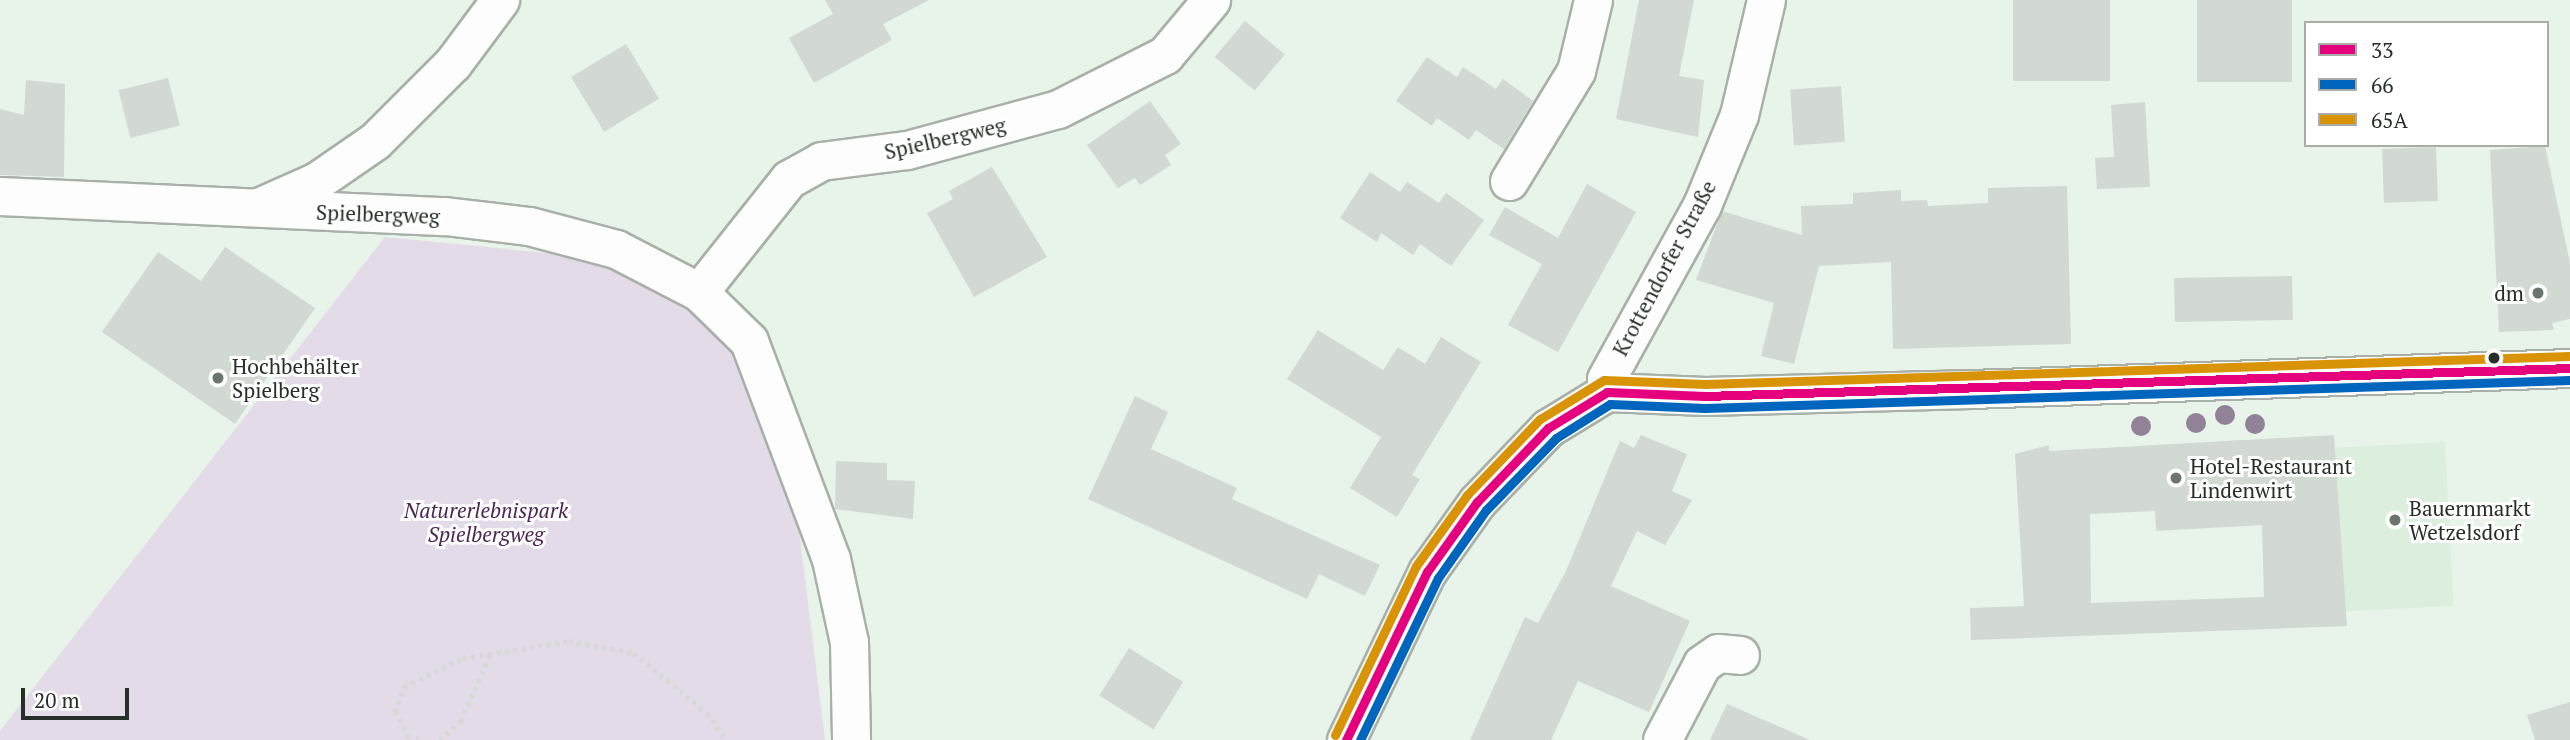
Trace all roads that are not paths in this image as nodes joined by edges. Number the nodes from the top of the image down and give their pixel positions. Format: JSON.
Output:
{"nodes":[{"id":1,"x":500,"y":0,"type":"edge"},
{"id":2,"x":1211,"y":0,"type":"edge"},
{"id":3,"x":1593,"y":0,"type":"edge"},
{"id":4,"x":1766,"y":0,"type":"edge"},
{"id":5,"x":1509,"y":181,"type":"dead end"},
{"id":6,"x":0,"y":196,"type":"edge"},
{"id":7,"x":253,"y":209,"type":"junction"},
{"id":8,"x":699,"y":292,"type":"junction"},
{"id":9,"x":2570,"y":368,"type":"edge"},
{"id":10,"x":1606,"y":392,"type":"junction"},
{"id":11,"x":1740,"y":655,"type":"dead end"},
{"id":12,"x":851,"y":740,"type":"edge"},
{"id":13,"x":1346,"y":740,"type":"edge"},
{"id":14,"x":1662,"y":740,"type":"edge"}],
"edges":[{"from":1,"to":7,"type":"street","name":"Spielbergweg"},
{"from":2,"to":8,"type":"street","name":"Spielbergweg"},
{"from":3,"to":5,"type":"street"},
{"from":4,"to":10,"type":"street","name":"Krottendorfer Straße"},
{"from":6,"to":7,"type":"street","name":"Spielbergweg"},
{"from":7,"to":8,"type":"street","name":"Spielbergweg"},
{"from":8,"to":12,"type":"street","name":"Spielbergweg"},
{"from":9,"to":10,"type":"street"},
{"from":10,"to":13,"type":"street"},
{"from":11,"to":14,"type":"street"}]}
